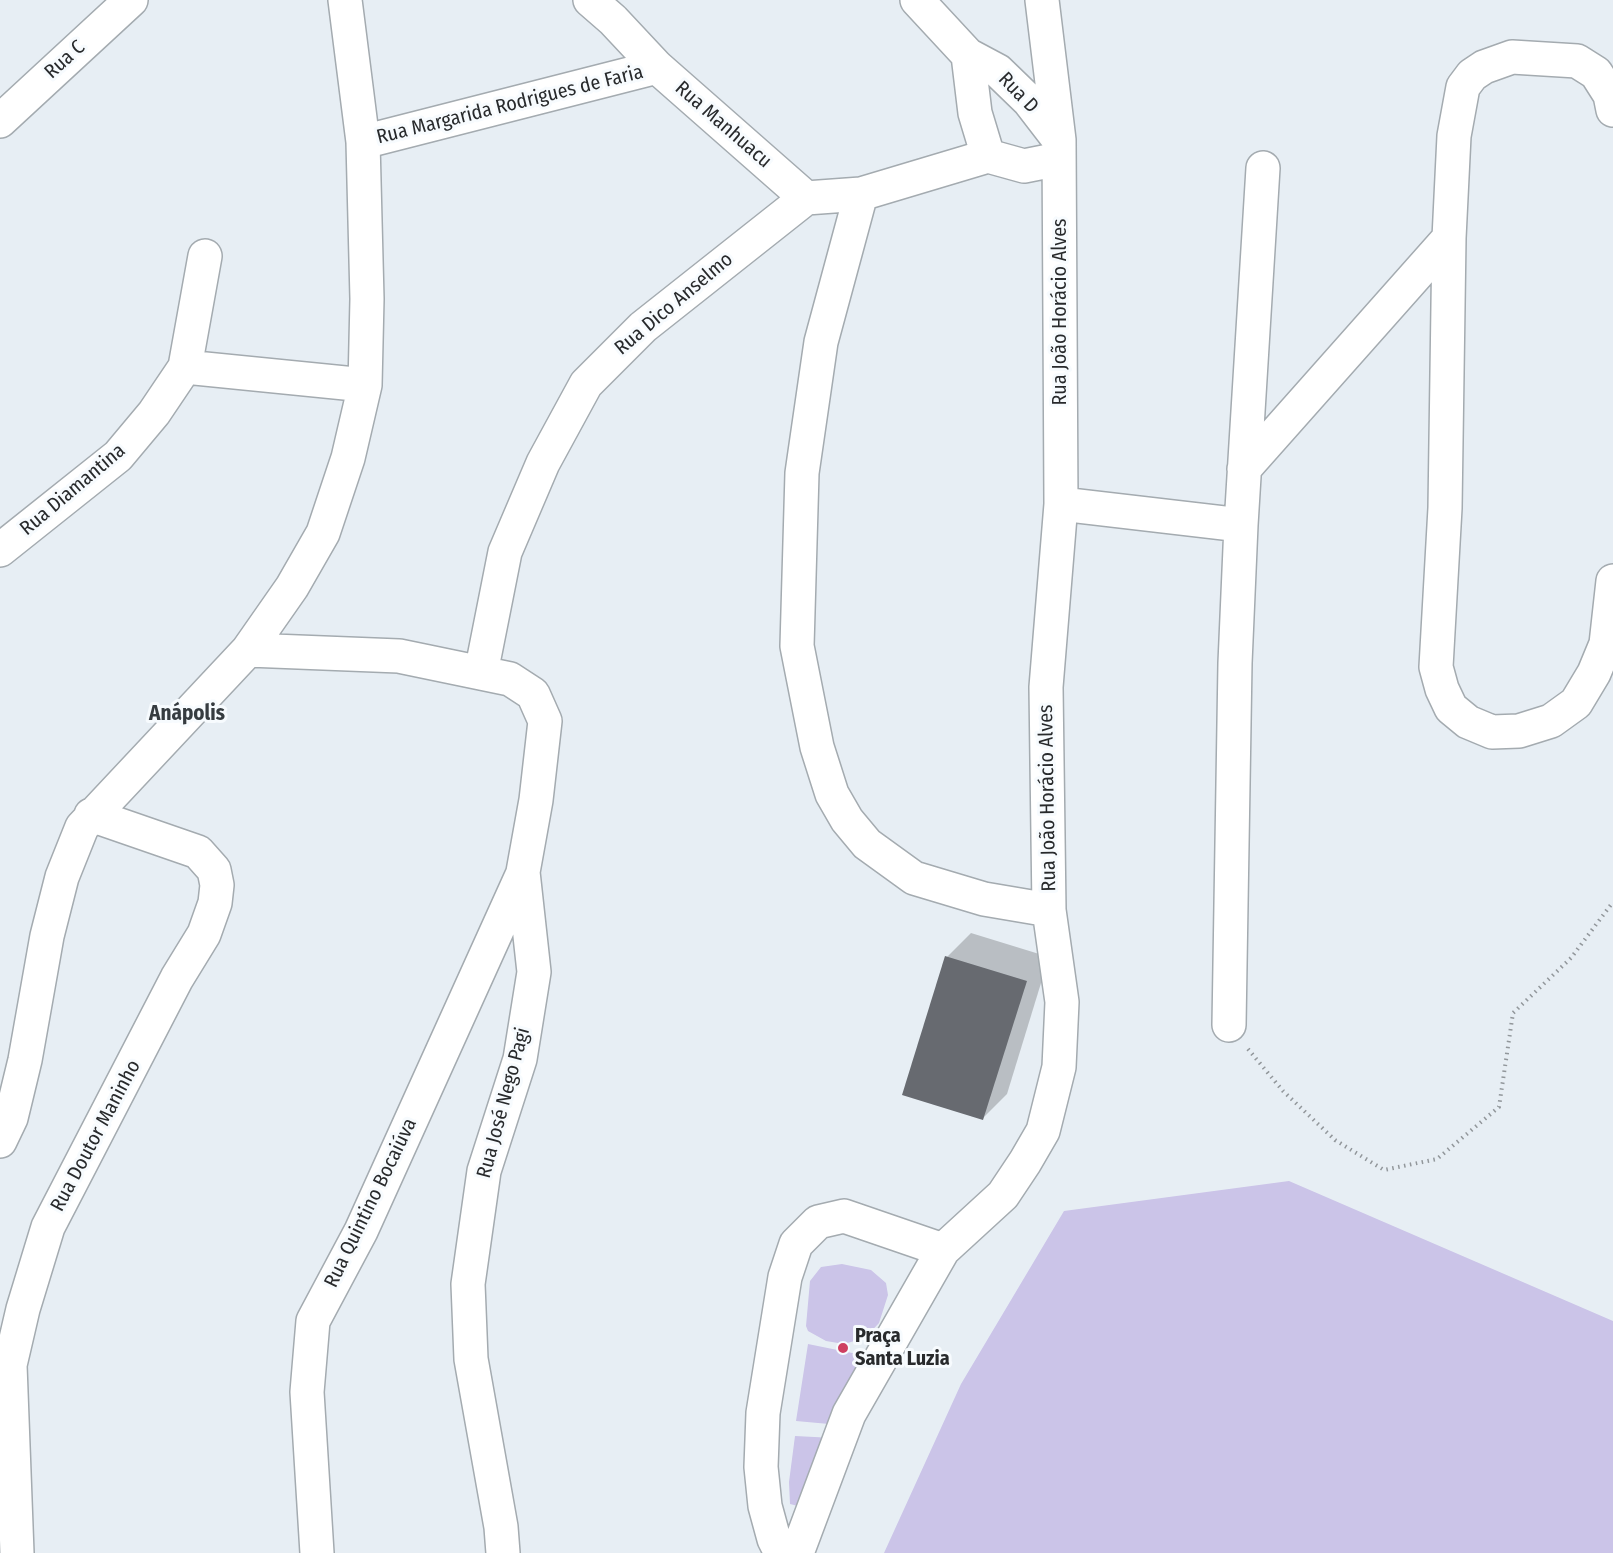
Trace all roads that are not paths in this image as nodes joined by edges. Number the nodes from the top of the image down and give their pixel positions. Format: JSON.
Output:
{"nodes":[{"id":1,"x":131,"y":0,"type":"edge"},
{"id":2,"x":345,"y":0,"type":"edge"},
{"id":3,"x":590,"y":0,"type":"edge"},
{"id":4,"x":917,"y":0,"type":"edge"},
{"id":5,"x":1042,"y":0,"type":"edge"},
{"id":6,"x":968,"y":55,"type":"junction"},
{"id":7,"x":657,"y":67,"type":"junction"},
{"id":8,"x":1613,"y":110,"type":"edge"},
{"id":9,"x":0,"y":121,"type":"edge"},
{"id":10,"x":363,"y":142,"type":"junction"},
{"id":11,"x":1059,"y":149,"type":"junction"},
{"id":12,"x":988,"y":156,"type":"junction"},
{"id":13,"x":1263,"y":168,"type":"dead end"},
{"id":14,"x":861,"y":194,"type":"junction"},
{"id":15,"x":806,"y":198,"type":"junction"},
{"id":16,"x":1449,"y":238,"type":"junction"},
{"id":17,"x":205,"y":256,"type":"dead end"},
{"id":18,"x":185,"y":367,"type":"junction"},
{"id":19,"x":365,"y":385,"type":"junction"},
{"id":20,"x":1244,"y":469,"type":"junction"},
{"id":21,"x":1061,"y":504,"type":"junction"},
{"id":22,"x":1241,"y":525,"type":"junction"},
{"id":23,"x":0,"y":550,"type":"edge"},
{"id":24,"x":1613,"y":581,"type":"edge"},
{"id":25,"x":248,"y":650,"type":"junction"},
{"id":26,"x":481,"y":673,"type":"junction"},
{"id":27,"x":91,"y":815,"type":"junction"},
{"id":28,"x":523,"y":872,"type":"junction"},
{"id":29,"x":1049,"y":910,"type":"junction"},
{"id":30,"x":1229,"y":1025,"type":"road end"},
{"id":31,"x":0,"y":1141,"type":"edge"},
{"id":32,"x":943,"y":1250,"type":"junction"},
{"id":33,"x":17,"y":1553,"type":"edge"},
{"id":34,"x":316,"y":1553,"type":"edge"},
{"id":35,"x":503,"y":1553,"type":"edge"},
{"id":36,"x":781,"y":1553,"type":"edge"},
{"id":37,"x":796,"y":1553,"type":"edge"}],
"edges":[{"from":1,"to":9,"type":"street","name":"Rua C"},
{"from":2,"to":10,"type":"street"},
{"from":3,"to":7,"type":"street","name":"Rua Manhuacu"},
{"from":4,"to":6,"type":"street","name":"Rua D"},
{"from":5,"to":11,"type":"street","name":"Rua João Horácio Alves"},
{"from":6,"to":11,"type":"street","name":"Rua D"},
{"from":6,"to":12,"type":"street","name":"Rua D"},
{"from":7,"to":10,"type":"street","name":"Rua Margarida Rodrigues de Faria"},
{"from":7,"to":15,"type":"street","name":"Rua Manhuacu"},
{"from":8,"to":16,"type":"street"},
{"from":10,"to":19,"type":"street"},
{"from":11,"to":12,"type":"street"},
{"from":11,"to":21,"type":"street","name":"Rua João Horácio Alves"},
{"from":12,"to":14,"type":"street"},
{"from":13,"to":20,"type":"street"},
{"from":14,"to":15,"type":"street"},
{"from":14,"to":29,"type":"street","name":"Rua João Horácio Alves"},
{"from":15,"to":26,"type":"street","name":"Rua Dico Anselmo"},
{"from":16,"to":20,"type":"street"},
{"from":16,"to":24,"type":"street"},
{"from":17,"to":18,"type":"street","name":"Rua Diamantina"},
{"from":18,"to":19,"type":"street"},
{"from":18,"to":23,"type":"street","name":"Rua Diamantina"},
{"from":19,"to":25,"type":"street"},
{"from":20,"to":22,"type":"street"},
{"from":21,"to":22,"type":"street"},
{"from":21,"to":29,"type":"street","name":"Rua João Horácio Alves"},
{"from":22,"to":30,"type":"street"},
{"from":25,"to":26,"type":"street","name":"Rua José Nego Pagi"},
{"from":25,"to":27,"type":"street"},
{"from":26,"to":28,"type":"street","name":"Rua José Nego Pagi"},
{"from":27,"to":31,"type":"street"},
{"from":27,"to":33,"type":"street","name":"Rua Doutor Maninho"},
{"from":28,"to":34,"type":"street","name":"Rua Quintino Bocaiúva"},
{"from":28,"to":35,"type":"street","name":"Rua José Nego Pagi"},
{"from":29,"to":32,"type":"street"},
{"from":32,"to":36,"type":"street"},
{"from":32,"to":37,"type":"street"}]}
